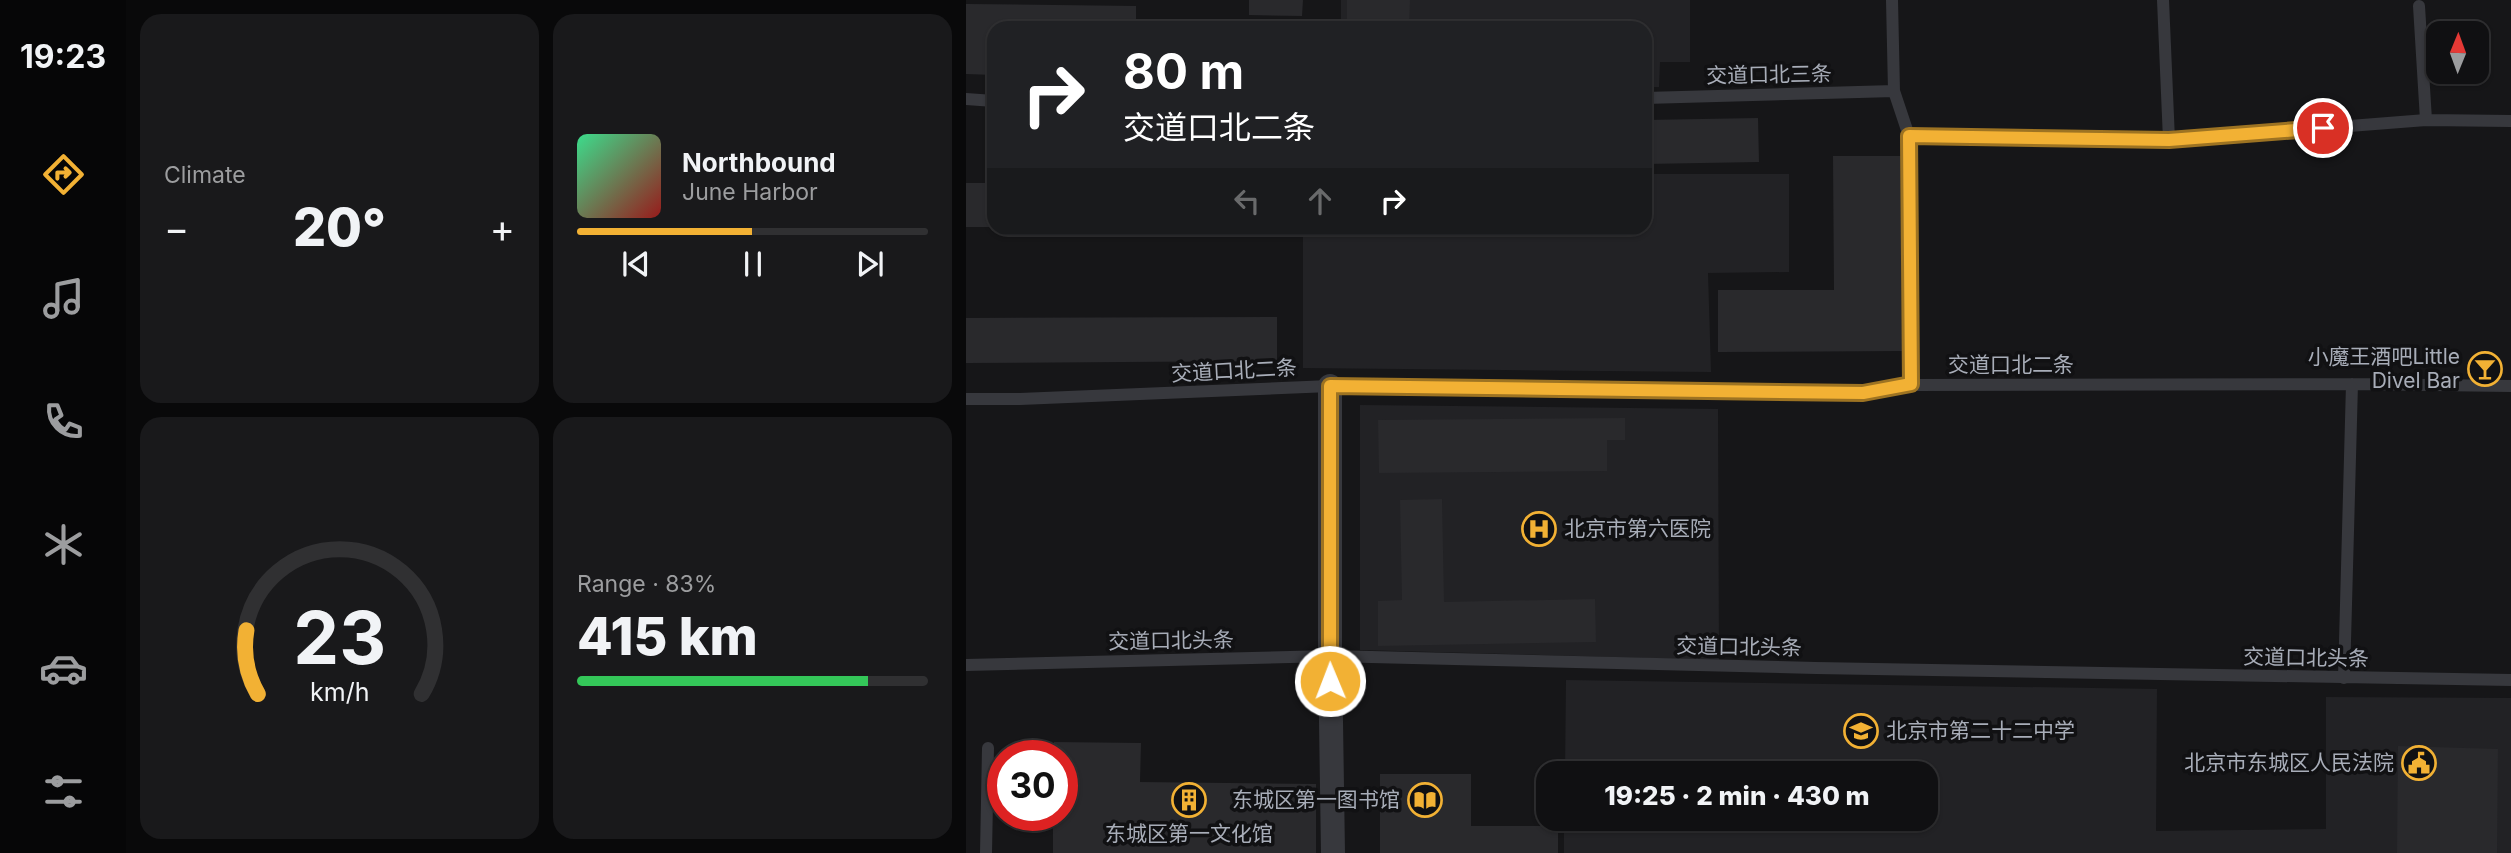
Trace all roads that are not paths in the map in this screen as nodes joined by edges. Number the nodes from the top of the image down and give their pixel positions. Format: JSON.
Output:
{"nodes":[{"id":1,"x":1892,"y":0,"type":"edge"},
{"id":2,"x":2163,"y":0,"type":"edge"},
{"id":3,"x":2419,"y":6,"type":"dead end"},
{"id":4,"x":1894,"y":92,"type":"junction"},
{"id":5,"x":1652,"y":97,"type":"edge"},
{"id":6,"x":966,"y":99,"type":"edge"},
{"id":7,"x":987,"y":100,"type":"edge"},
{"id":8,"x":2426,"y":120,"type":"junction"},
{"id":9,"x":2511,"y":121,"type":"edge"},
{"id":10,"x":1909,"y":136,"type":"junction"},
{"id":11,"x":2169,"y":140,"type":"junction"},
{"id":12,"x":1911,"y":384,"type":"junction"},
{"id":13,"x":2352,"y":384,"type":"junction"},
{"id":14,"x":1330,"y":386,"type":"junction"},
{"id":15,"x":2511,"y":386,"type":"edge"},
{"id":16,"x":966,"y":399,"type":"edge"},
{"id":17,"x":1330,"y":656,"type":"junction"},
{"id":18,"x":966,"y":665,"type":"edge"},
{"id":19,"x":2344,"y":678,"type":"junction"},
{"id":20,"x":2511,"y":680,"type":"edge"},
{"id":21,"x":987,"y":800,"type":"edge"},
{"id":22,"x":986,"y":853,"type":"edge"},
{"id":23,"x":1333,"y":853,"type":"edge"}],
"edges":[{"from":1,"to":4,"type":"lane"},
{"from":2,"to":11,"type":"lane"},
{"from":3,"to":8,"type":"lane"},
{"from":4,"to":5,"type":"lane","name":"交道口北三条"},
{"from":4,"to":10,"type":"lane"},
{"from":6,"to":7,"type":"lane"},
{"from":8,"to":9,"type":"lane"},
{"from":8,"to":11,"type":"lane"},
{"from":10,"to":11,"type":"lane"},
{"from":10,"to":12,"type":"lane"},
{"from":12,"to":13,"type":"lane","name":"交道口北二条"},
{"from":12,"to":14,"type":"lane","name":"交道口北二条"},
{"from":13,"to":15,"type":"lane","name":"交道口北二条"},
{"from":13,"to":19,"type":"lane"},
{"from":14,"to":16,"type":"lane","name":"交道口北二条"},
{"from":14,"to":17,"type":"street"},
{"from":17,"to":18,"type":"lane","name":"交道口北头条"},
{"from":17,"to":19,"type":"lane","name":"交道口北头条"},
{"from":17,"to":23,"type":"street"},
{"from":19,"to":20,"type":"lane","name":"交道口北头条"},
{"from":21,"to":22,"type":"lane"}]}
